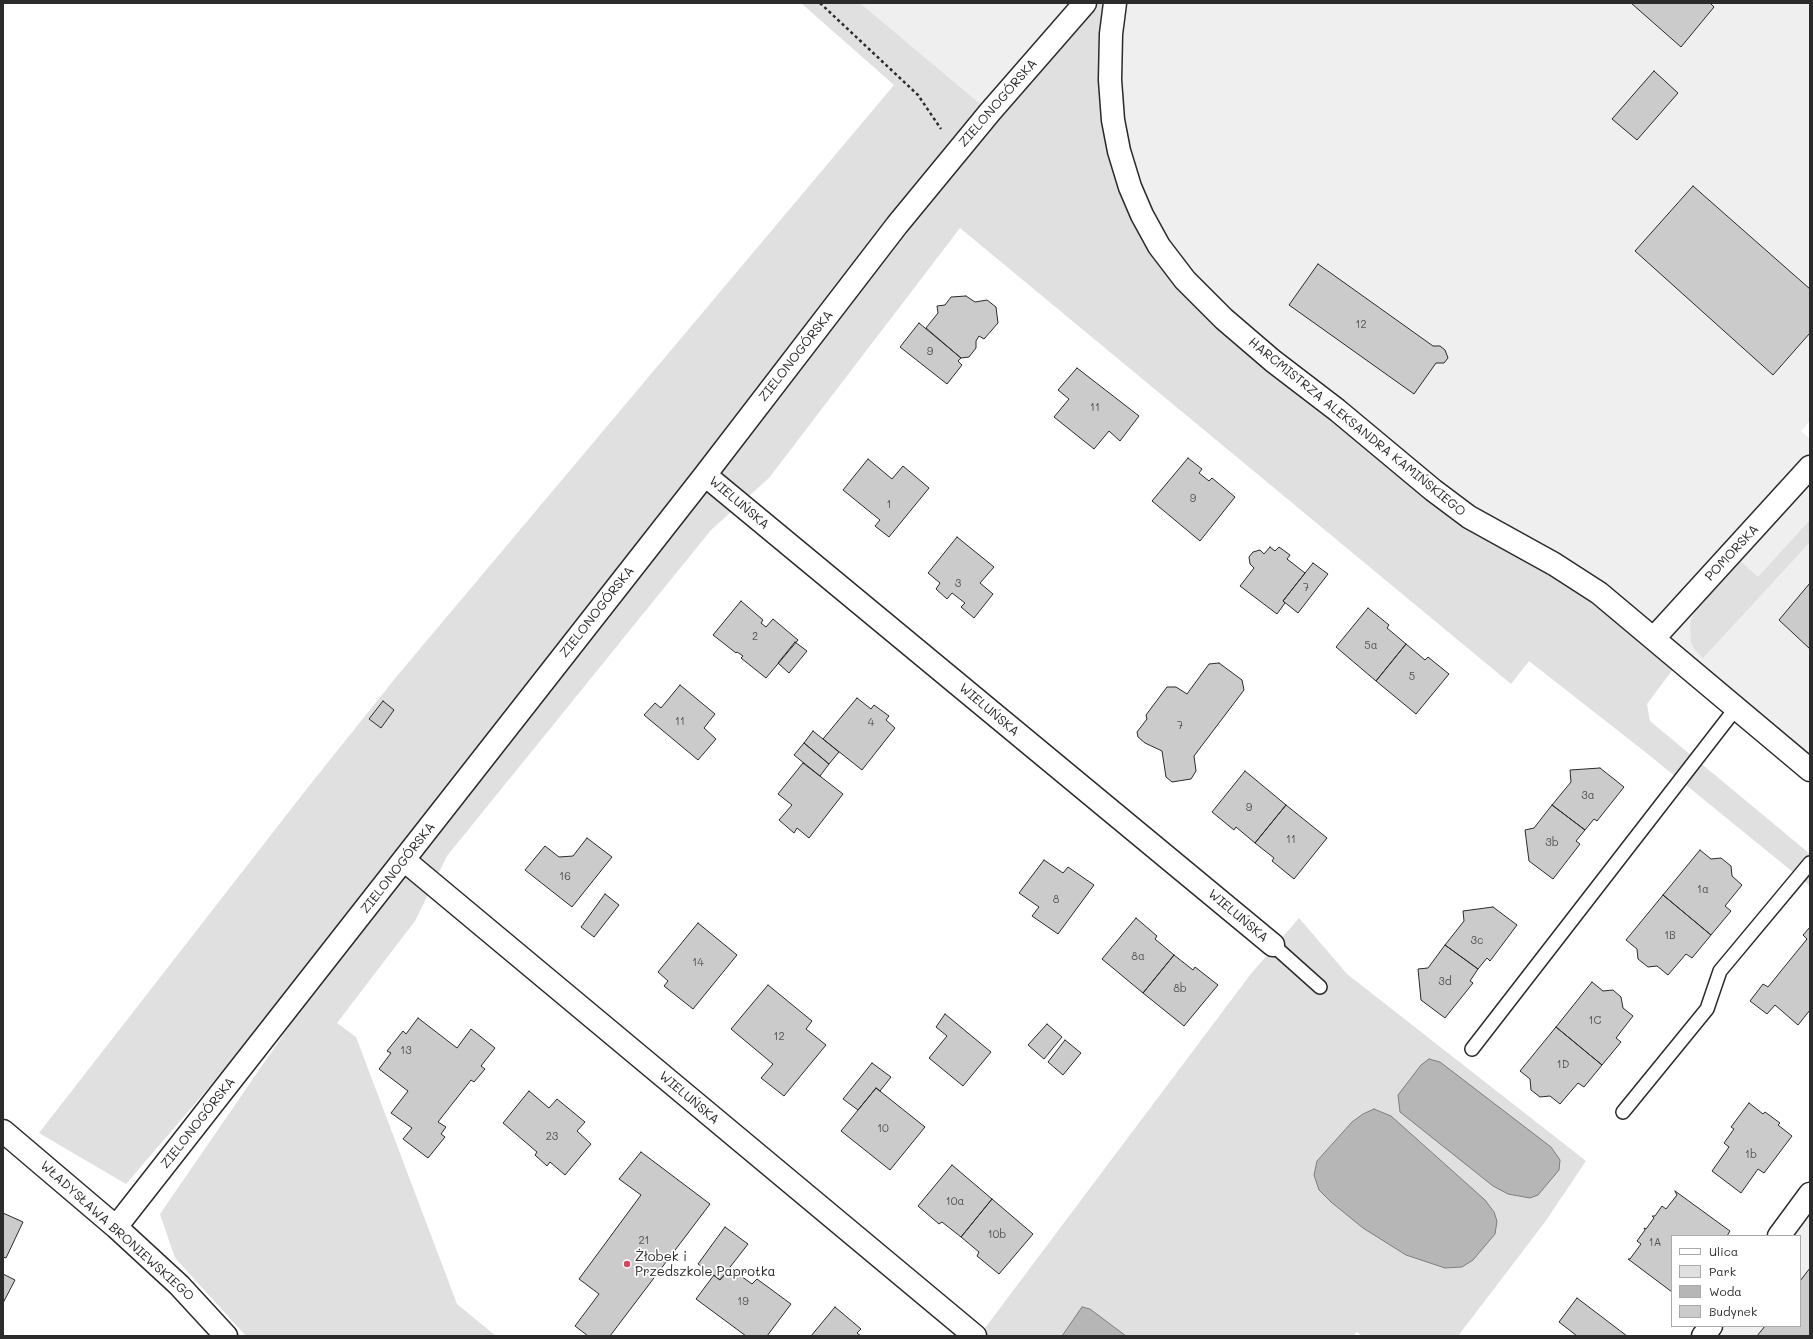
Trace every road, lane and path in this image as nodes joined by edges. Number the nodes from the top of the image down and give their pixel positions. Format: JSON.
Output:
{"nodes":[{"id":1,"x":820,"y":3,"type":"edge"},
{"id":2,"x":1085,"y":3,"type":"edge"},
{"id":3,"x":1115,"y":3,"type":"edge"},
{"id":4,"x":957,"y":152,"type":"junction"},
{"id":5,"x":1810,"y":468,"type":"edge"},
{"id":6,"x":704,"y":475,"type":"junction"},
{"id":7,"x":1654,"y":638,"type":"junction"},
{"id":8,"x":1736,"y":708,"type":"junction"},
{"id":9,"x":1810,"y":770,"type":"edge"},
{"id":10,"x":404,"y":860,"type":"junction"},
{"id":11,"x":1810,"y":863,"type":"edge"},
{"id":12,"x":1273,"y":945,"type":"joint"},
{"id":13,"x":1320,"y":987,"type":"dead end"},
{"id":14,"x":1472,"y":1049,"type":"dead end"},
{"id":15,"x":1623,"y":1112,"type":"dead end"},
{"id":16,"x":3,"y":1131,"type":"edge"},
{"id":17,"x":1810,"y":1194,"type":"edge"},
{"id":18,"x":116,"y":1227,"type":"junction"},
{"id":19,"x":1780,"y":1235,"type":"edge"},
{"id":20,"x":1710,"y":1327,"type":"edge"},
{"id":21,"x":226,"y":1336,"type":"edge"},
{"id":22,"x":975,"y":1336,"type":"edge"},
{"id":23,"x":1703,"y":1336,"type":"edge"}],
"edges":[{"from":1,"to":4,"type":"path"},
{"from":2,"to":4,"type":"street","name":"ZIELONOGÓRSKA"},
{"from":3,"to":7,"type":"street","name":"HARCMISTRZA ALEKSANDRA KAMIŃSKIEGO"},
{"from":4,"to":6,"type":"street","name":"ZIELONOGÓRSKA"},
{"from":5,"to":7,"type":"street","name":"POMORSKA"},
{"from":6,"to":10,"type":"street","name":"ZIELONOGÓRSKA"},
{"from":6,"to":12,"type":"street","name":"WIELUŃSKA"},
{"from":7,"to":8,"type":"street","name":"HARCMISTRZA ALEKSANDRA KAMIŃSKIEGO"},
{"from":8,"to":9,"type":"street","name":"HARCMISTRZA ALEKSANDRA KAMIŃSKIEGO"},
{"from":8,"to":14,"type":"lane"},
{"from":10,"to":18,"type":"street","name":"ZIELONOGÓRSKA"},
{"from":10,"to":22,"type":"street","name":"WIELUŃSKA"},
{"from":11,"to":15,"type":"lane"},
{"from":12,"to":13,"type":"lane"},
{"from":16,"to":18,"type":"street","name":"WŁADYSŁAWA BRONIEWSKIEGO"},
{"from":17,"to":19,"type":"street"},
{"from":18,"to":21,"type":"street","name":"WŁADYSŁAWA BRONIEWSKIEGO"},
{"from":20,"to":23,"type":"street"}]}
